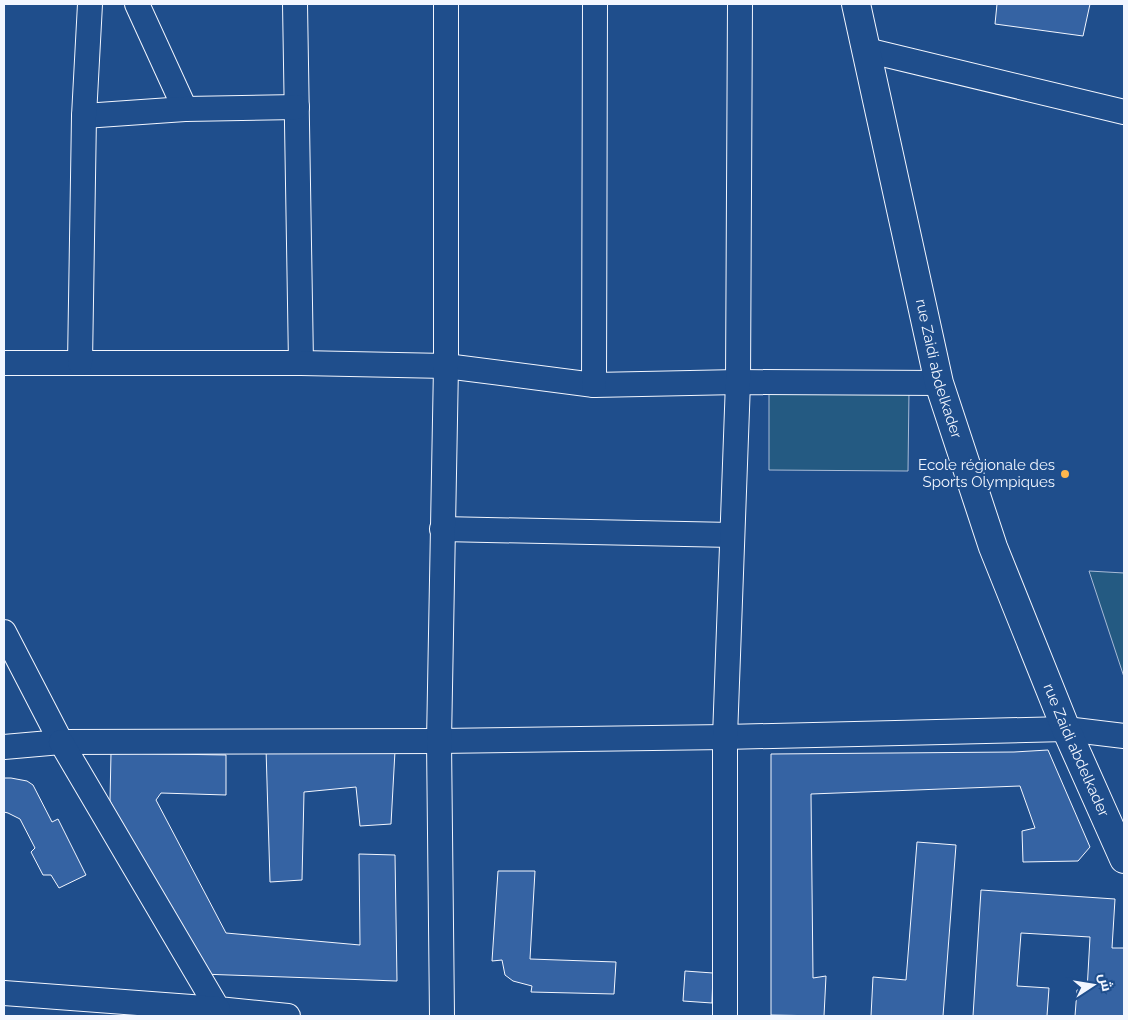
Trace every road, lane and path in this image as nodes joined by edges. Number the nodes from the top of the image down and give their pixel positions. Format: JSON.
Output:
{"nodes":[{"id":1,"x":90,"y":4,"type":"edge"},
{"id":2,"x":137,"y":4,"type":"edge"},
{"id":3,"x":295,"y":4,"type":"edge"},
{"id":4,"x":446,"y":4,"type":"edge"},
{"id":5,"x":595,"y":4,"type":"edge"},
{"id":6,"x":740,"y":4,"type":"edge"},
{"id":7,"x":856,"y":4,"type":"edge"},
{"id":8,"x":866,"y":50,"type":"junction"},
{"id":9,"x":297,"y":108,"type":"junction"},
{"id":10,"x":185,"y":110,"type":"junction"},
{"id":11,"x":1124,"y":112,"type":"edge"},
{"id":12,"x":84,"y":116,"type":"junction"},
{"id":13,"x":4,"y":362,"type":"edge"},
{"id":14,"x":300,"y":362,"type":"junction"},
{"id":15,"x":80,"y":363,"type":"junction"},
{"id":16,"x":446,"y":366,"type":"junction"},
{"id":17,"x":738,"y":382,"type":"junction"},
{"id":18,"x":939,"y":383,"type":"junction"},
{"id":19,"x":594,"y":385,"type":"junction"},
{"id":20,"x":442,"y":529,"type":"junction"},
{"id":21,"x":732,"y":535,"type":"junction"},
{"id":22,"x":4,"y":632,"type":"edge"},
{"id":23,"x":1066,"y":729,"type":"junction"},
{"id":24,"x":1124,"y":736,"type":"edge"},
{"id":25,"x":725,"y":737,"type":"junction"},
{"id":26,"x":439,"y":741,"type":"junction"},
{"id":27,"x":61,"y":742,"type":"junction"},
{"id":28,"x":4,"y":747,"type":"edge"},
{"id":29,"x":1124,"y":859,"type":"edge"},
{"id":30,"x":4,"y":992,"type":"edge"},
{"id":31,"x":218,"y":1009,"type":"junction"},
{"id":32,"x":288,"y":1016,"type":"edge"},
{"id":33,"x":442,"y":1016,"type":"edge"},
{"id":34,"x":725,"y":1016,"type":"edge"}],
"edges":[{"from":1,"to":12,"type":"street"},
{"from":2,"to":10,"type":"street"},
{"from":3,"to":9,"type":"street"},
{"from":4,"to":16,"type":"street"},
{"from":5,"to":19,"type":"street"},
{"from":6,"to":17,"type":"street"},
{"from":7,"to":8,"type":"main road","name":"rue Zaidi abdelkader"},
{"from":8,"to":11,"type":"street"},
{"from":8,"to":18,"type":"main road","name":"rue Zaidi abdelkader"},
{"from":9,"to":10,"type":"street"},
{"from":9,"to":14,"type":"street"},
{"from":10,"to":12,"type":"street"},
{"from":12,"to":15,"type":"street"},
{"from":13,"to":15,"type":"street"},
{"from":14,"to":15,"type":"street"},
{"from":14,"to":16,"type":"street"},
{"from":16,"to":19,"type":"street"},
{"from":16,"to":20,"type":"street"},
{"from":17,"to":18,"type":"street"},
{"from":17,"to":19,"type":"street"},
{"from":17,"to":21,"type":"street"},
{"from":18,"to":23,"type":"main road","name":"rue Zaidi abdelkader"},
{"from":20,"to":21,"type":"street"},
{"from":20,"to":26,"type":"street"},
{"from":21,"to":25,"type":"street"},
{"from":22,"to":27,"type":"street"},
{"from":23,"to":24,"type":"street"},
{"from":23,"to":25,"type":"street"},
{"from":23,"to":29,"type":"main road","name":"rue Zaidi abdelkader"},
{"from":25,"to":26,"type":"street"},
{"from":25,"to":34,"type":"street"},
{"from":26,"to":27,"type":"street"},
{"from":26,"to":33,"type":"street"},
{"from":27,"to":28,"type":"street"},
{"from":27,"to":31,"type":"street"},
{"from":30,"to":31,"type":"street"},
{"from":31,"to":32,"type":"street"}]}
